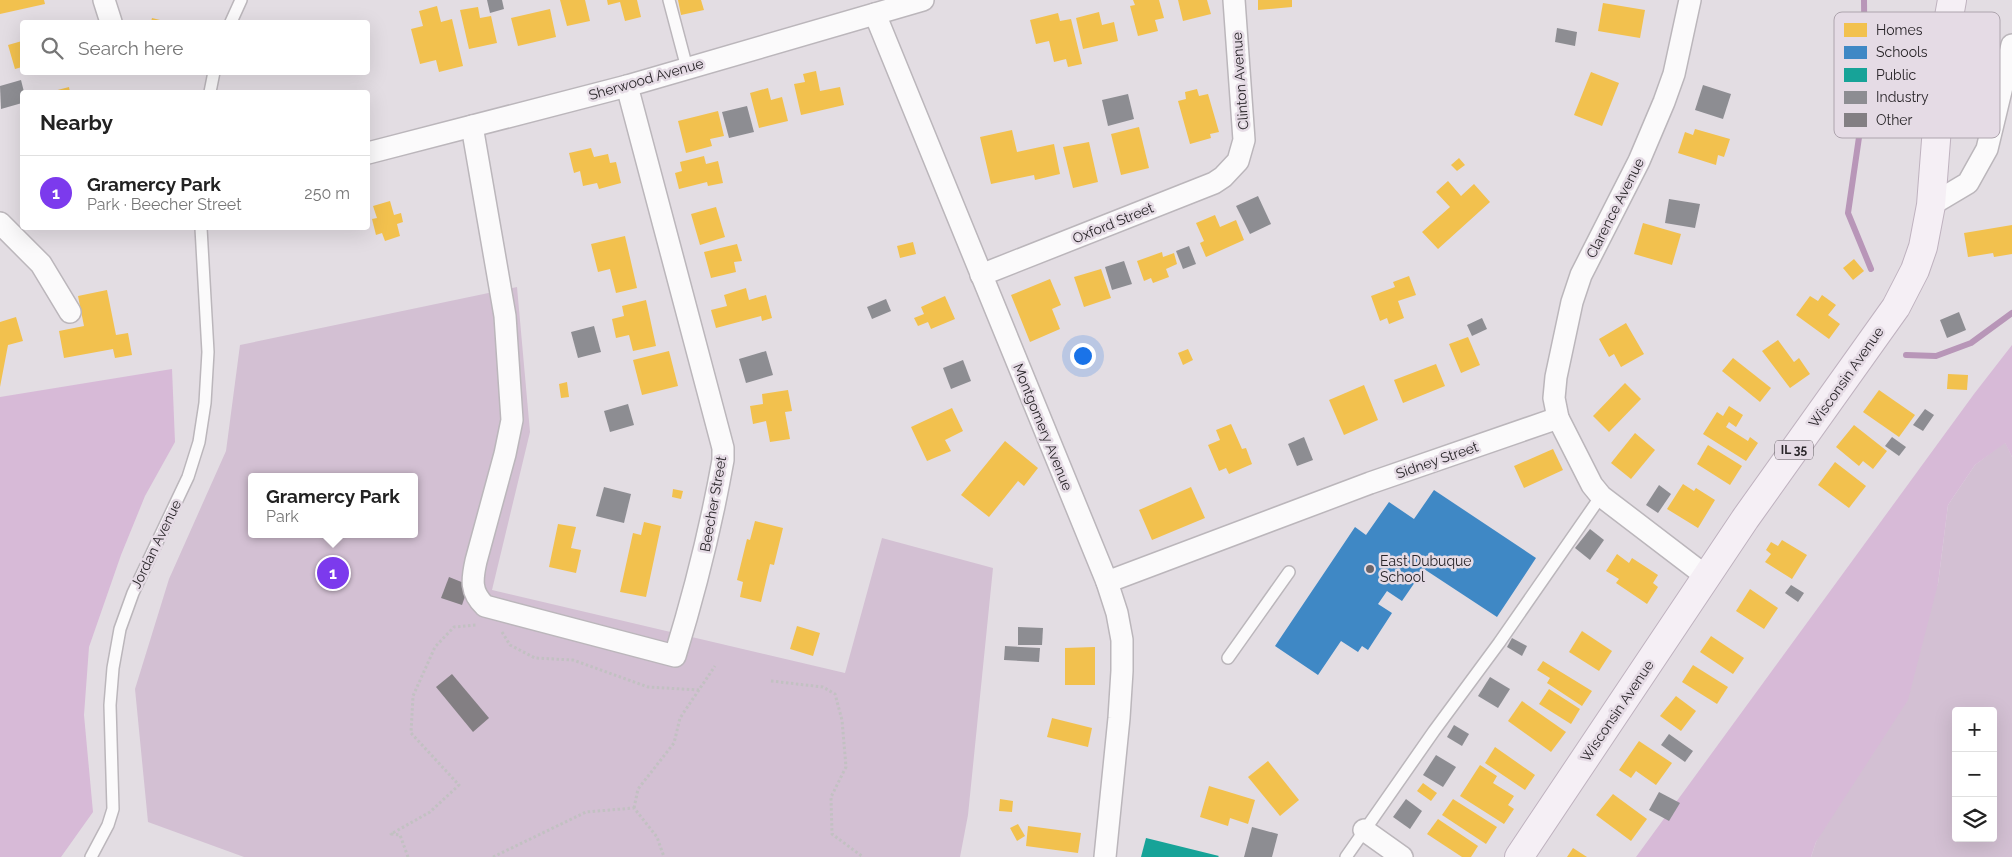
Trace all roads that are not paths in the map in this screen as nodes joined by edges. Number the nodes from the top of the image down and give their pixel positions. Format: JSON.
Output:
{"nodes":[{"id":1,"x":104,"y":0,"type":"edge"},
{"id":2,"x":241,"y":0,"type":"edge"},
{"id":3,"x":668,"y":0,"type":"edge"},
{"id":4,"x":922,"y":0,"type":"edge"},
{"id":5,"x":1234,"y":0,"type":"edge"},
{"id":6,"x":1690,"y":0,"type":"edge"},
{"id":7,"x":866,"y":10,"type":"edge"},
{"id":8,"x":110,"y":20,"type":"edge"},
{"id":9,"x":232,"y":20,"type":"edge"},
{"id":10,"x":2012,"y":45,"type":"edge"},
{"id":11,"x":687,"y":68,"type":"junction"},
{"id":12,"x":213,"y":75,"type":"edge"},
{"id":13,"x":627,"y":86,"type":"junction"},
{"id":14,"x":210,"y":90,"type":"edge"},
{"id":15,"x":2000,"y":93,"type":"edge"},
{"id":16,"x":472,"y":126,"type":"junction"},
{"id":17,"x":1936,"y":138,"type":"edge"},
{"id":18,"x":1989,"y":138,"type":"edge"},
{"id":19,"x":370,"y":152,"type":"edge"},
{"id":20,"x":1238,"y":161,"type":"joint"},
{"id":21,"x":1931,"y":205,"type":"junction"},
{"id":22,"x":0,"y":223,"type":"edge"},
{"id":23,"x":201,"y":230,"type":"edge"},
{"id":24,"x":981,"y":275,"type":"junction"},
{"id":25,"x":70,"y":312,"type":"dead end"},
{"id":26,"x":1558,"y":418,"type":"junction"},
{"id":27,"x":1601,"y":496,"type":"junction"},
{"id":28,"x":1289,"y":572,"type":"dead end"},
{"id":29,"x":1707,"y":577,"type":"junction"},
{"id":30,"x":1107,"y":582,"type":"junction"},
{"id":31,"x":1228,"y":658,"type":"dead end"},
{"id":32,"x":1364,"y":830,"type":"junction"},
{"id":33,"x":91,"y":857,"type":"edge"},
{"id":34,"x":1105,"y":857,"type":"edge"},
{"id":35,"x":1346,"y":857,"type":"edge"},
{"id":36,"x":1402,"y":857,"type":"edge"},
{"id":37,"x":1519,"y":857,"type":"edge"}],
"edges":[{"from":1,"to":8,"type":"street"},
{"from":2,"to":9,"type":"lane"},
{"from":3,"to":11,"type":"lane"},
{"from":4,"to":7,"type":"street","name":"Sherwood Avenue"},
{"from":5,"to":20,"type":"street","name":"Clinton Avenue"},
{"from":6,"to":26,"type":"street","name":"Clarence Avenue"},
{"from":7,"to":11,"type":"street","name":"Sherwood Avenue"},
{"from":7,"to":24,"type":"street","name":"Montgomery Avenue"},
{"from":10,"to":15,"type":"street"},
{"from":11,"to":13,"type":"street","name":"Sherwood Avenue"},
{"from":12,"to":14,"type":"lane"},
{"from":13,"to":16,"type":"street","name":"Sherwood Avenue"},
{"from":13,"to":16,"type":"street","name":"Beecher Street"},
{"from":16,"to":19,"type":"street","name":"Sherwood Avenue"},
{"from":17,"to":21,"type":"main road","name":"Wisconsin Avenue","number":"IL 35"},
{"from":18,"to":21,"type":"street"},
{"from":20,"to":24,"type":"street","name":"Oxford Street"},
{"from":21,"to":29,"type":"main road","name":"Wisconsin Avenue","number":"IL 35"},
{"from":22,"to":25,"type":"street"},
{"from":23,"to":33,"type":"lane","name":"Jordan Avenue"},
{"from":24,"to":30,"type":"street","name":"Montgomery Avenue"},
{"from":26,"to":27,"type":"street"},
{"from":26,"to":30,"type":"street","name":"Sidney Street"},
{"from":27,"to":29,"type":"street"},
{"from":27,"to":32,"type":"lane"},
{"from":28,"to":31,"type":"lane"},
{"from":29,"to":37,"type":"main road","name":"Wisconsin Avenue","number":"IL 35"},
{"from":30,"to":34,"type":"street","name":"Montgomery Avenue"},
{"from":32,"to":35,"type":"lane"},
{"from":32,"to":36,"type":"street"}]}
